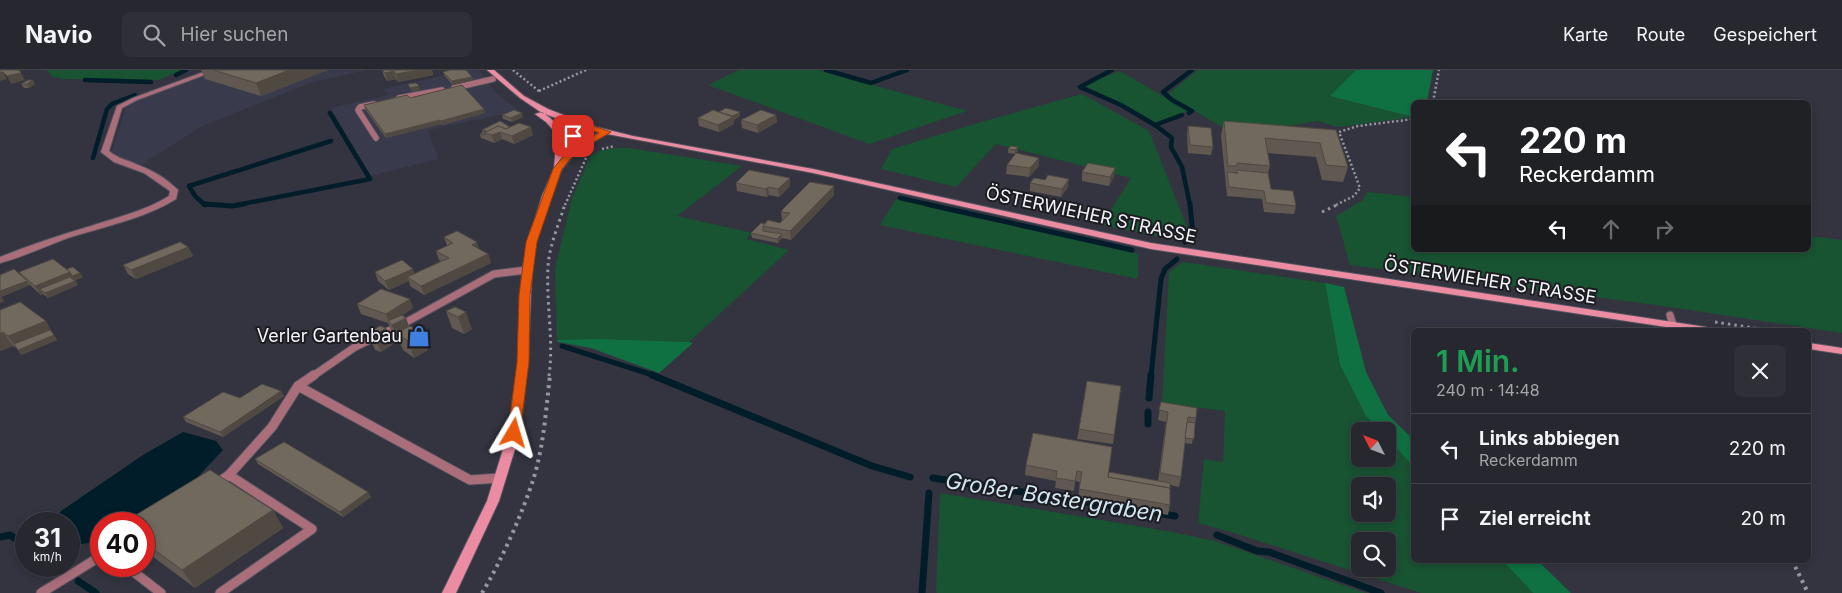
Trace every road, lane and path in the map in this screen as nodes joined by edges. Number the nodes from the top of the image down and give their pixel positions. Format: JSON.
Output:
{"nodes":[{"id":1,"x":215,"y":70,"type":"edge"},
{"id":2,"x":489,"y":70,"type":"edge"},
{"id":3,"x":513,"y":70,"type":"edge"},
{"id":4,"x":586,"y":70,"type":"edge"},
{"id":5,"x":1439,"y":70,"type":"edge"},
{"id":6,"x":493,"y":79,"type":"junction"},
{"id":7,"x":539,"y":91,"type":"junction"},
{"id":8,"x":547,"y":96,"type":"dead end"},
{"id":9,"x":522,"y":97,"type":"junction"},
{"id":10,"x":393,"y":99,"type":"edge"},
{"id":11,"x":1433,"y":100,"type":"edge"},
{"id":12,"x":377,"y":103,"type":"edge"},
{"id":13,"x":1411,"y":119,"type":"edge"},
{"id":14,"x":590,"y":128,"type":"junction"},
{"id":15,"x":606,"y":132,"type":"junction"},
{"id":16,"x":376,"y":138,"type":"dead end"},
{"id":17,"x":633,"y":138,"type":"junction"},
{"id":18,"x":560,"y":147,"type":"junction"},
{"id":19,"x":596,"y":150,"type":"dead end"},
{"id":20,"x":588,"y":155,"type":"dead end"},
{"id":21,"x":558,"y":169,"type":"junction"},
{"id":22,"x":1322,"y":212,"type":"dead end"},
{"id":23,"x":0,"y":260,"type":"edge"},
{"id":24,"x":527,"y":270,"type":"junction"},
{"id":25,"x":1699,"y":328,"type":"edge"},
{"id":26,"x":1811,"y":346,"type":"edge"},
{"id":27,"x":1842,"y":351,"type":"edge"},
{"id":28,"x":298,"y":386,"type":"junction"},
{"id":29,"x":229,"y":475,"type":"junction"},
{"id":30,"x":500,"y":478,"type":"junction"},
{"id":31,"x":206,"y":490,"type":"edge"},
{"id":32,"x":90,"y":563,"type":"edge"},
{"id":33,"x":1793,"y":563,"type":"edge"},
{"id":34,"x":140,"y":577,"type":"edge"},
{"id":35,"x":41,"y":593,"type":"edge"},
{"id":36,"x":161,"y":593,"type":"edge"},
{"id":37,"x":220,"y":593,"type":"edge"},
{"id":38,"x":448,"y":593,"type":"edge"},
{"id":39,"x":482,"y":593,"type":"edge"},
{"id":40,"x":1808,"y":593,"type":"edge"}],
"edges":[{"from":1,"to":23,"type":"street"},
{"from":2,"to":6,"type":"street","name":"ÖSTERWIEHER STRASSE"},
{"from":2,"to":9,"type":"street","name":"ÖSTERWIEHER STRASSE"},
{"from":3,"to":7,"type":"path"},
{"from":4,"to":7,"type":"path"},
{"from":5,"to":11,"type":"path"},
{"from":6,"to":10,"type":"lane"},
{"from":6,"to":18,"type":"street","name":"ÖSTERWIEHER STRASSE"},
{"from":7,"to":8,"type":"path"},
{"from":7,"to":9,"type":"path"},
{"from":9,"to":14,"type":"street","name":"ÖSTERWIEHER STRASSE"},
{"from":12,"to":16,"type":"lane"},
{"from":13,"to":22,"type":"path"},
{"from":14,"to":15,"type":"street","name":"ÖSTERWIEHER STRASSE"},
{"from":14,"to":18,"type":"street"},
{"from":15,"to":17,"type":"street","name":"ÖSTERWIEHER STRASSE"},
{"from":15,"to":21,"type":"street"},
{"from":17,"to":19,"type":"path"},
{"from":17,"to":25,"type":"street","name":"ÖSTERWIEHER STRASSE"},
{"from":18,"to":21,"type":"street","name":"ÖSTERWIEHER STRASSE"},
{"from":20,"to":39,"type":"path"},
{"from":21,"to":24,"type":"street"},
{"from":24,"to":28,"type":"lane"},
{"from":24,"to":30,"type":"street"},
{"from":26,"to":27,"type":"street"},
{"from":28,"to":29,"type":"lane"},
{"from":28,"to":30,"type":"lane"},
{"from":29,"to":31,"type":"lane"},
{"from":29,"to":37,"type":"lane"},
{"from":30,"to":38,"type":"street"},
{"from":32,"to":35,"type":"lane"},
{"from":33,"to":40,"type":"path"},
{"from":34,"to":36,"type":"lane"}]}
